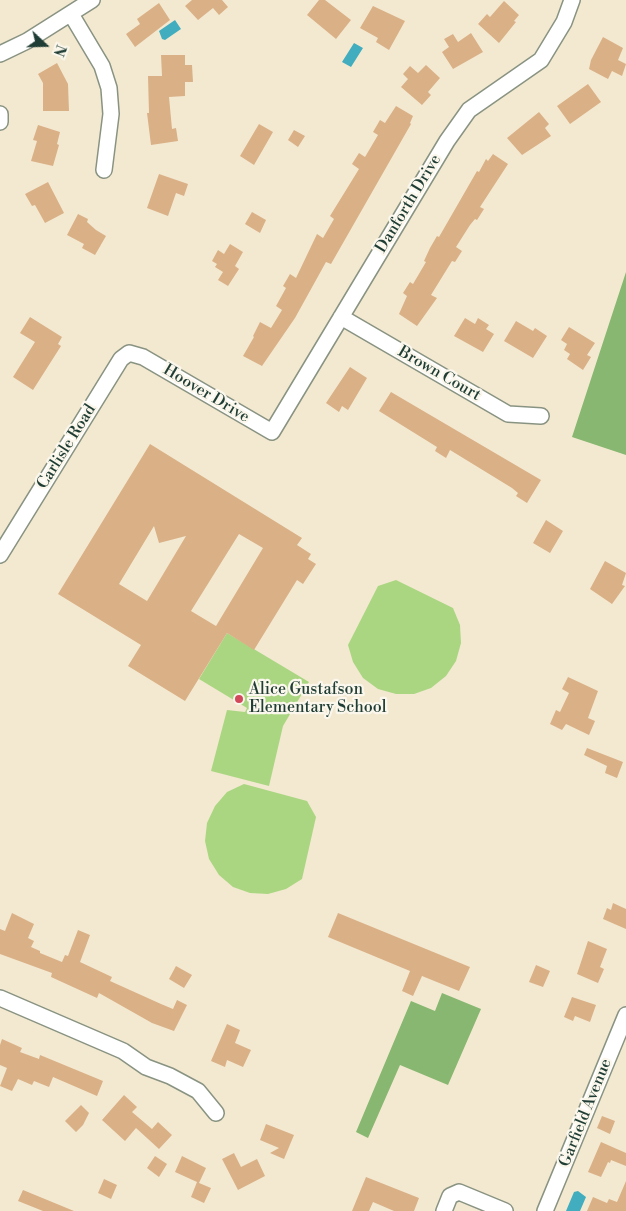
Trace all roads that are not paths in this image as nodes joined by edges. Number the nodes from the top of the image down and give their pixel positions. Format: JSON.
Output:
{"nodes":[{"id":1,"x":92,"y":0,"type":"edge"},
{"id":2,"x":572,"y":0,"type":"edge"},
{"id":3,"x":71,"y":14,"type":"junction"},
{"id":4,"x":0,"y":54,"type":"edge"},
{"id":5,"x":0,"y":114,"type":"edge"},
{"id":6,"x":0,"y":122,"type":"edge"},
{"id":7,"x":104,"y":170,"type":"dead end"},
{"id":8,"x":341,"y":317,"type":"junction"},
{"id":9,"x":141,"y":355,"type":"joint"},
{"id":10,"x":542,"y":416,"type":"dead end"},
{"id":11,"x":272,"y":432,"type":"joint"},
{"id":12,"x":0,"y":555,"type":"edge"},
{"id":13,"x":0,"y":998,"type":"edge"},
{"id":14,"x":626,"y":1015,"type":"edge"},
{"id":15,"x":216,"y":1112,"type":"dead end"},
{"id":16,"x":444,"y":1211,"type":"edge"},
{"id":17,"x":505,"y":1211,"type":"edge"},
{"id":18,"x":545,"y":1211,"type":"edge"}],
"edges":[{"from":1,"to":3,"type":"street"},
{"from":2,"to":8,"type":"street","name":"Danforth Drive"},
{"from":3,"to":4,"type":"street"},
{"from":3,"to":7,"type":"street"},
{"from":5,"to":6,"type":"street"},
{"from":8,"to":10,"type":"street","name":"Brown Court"},
{"from":8,"to":11,"type":"street","name":"Danforth Drive"},
{"from":9,"to":11,"type":"street","name":"Hoover Drive"},
{"from":9,"to":12,"type":"street","name":"Carlisle Road"},
{"from":13,"to":15,"type":"street"},
{"from":14,"to":18,"type":"street","name":"Garfield Avenue"},
{"from":16,"to":17,"type":"street"}]}
